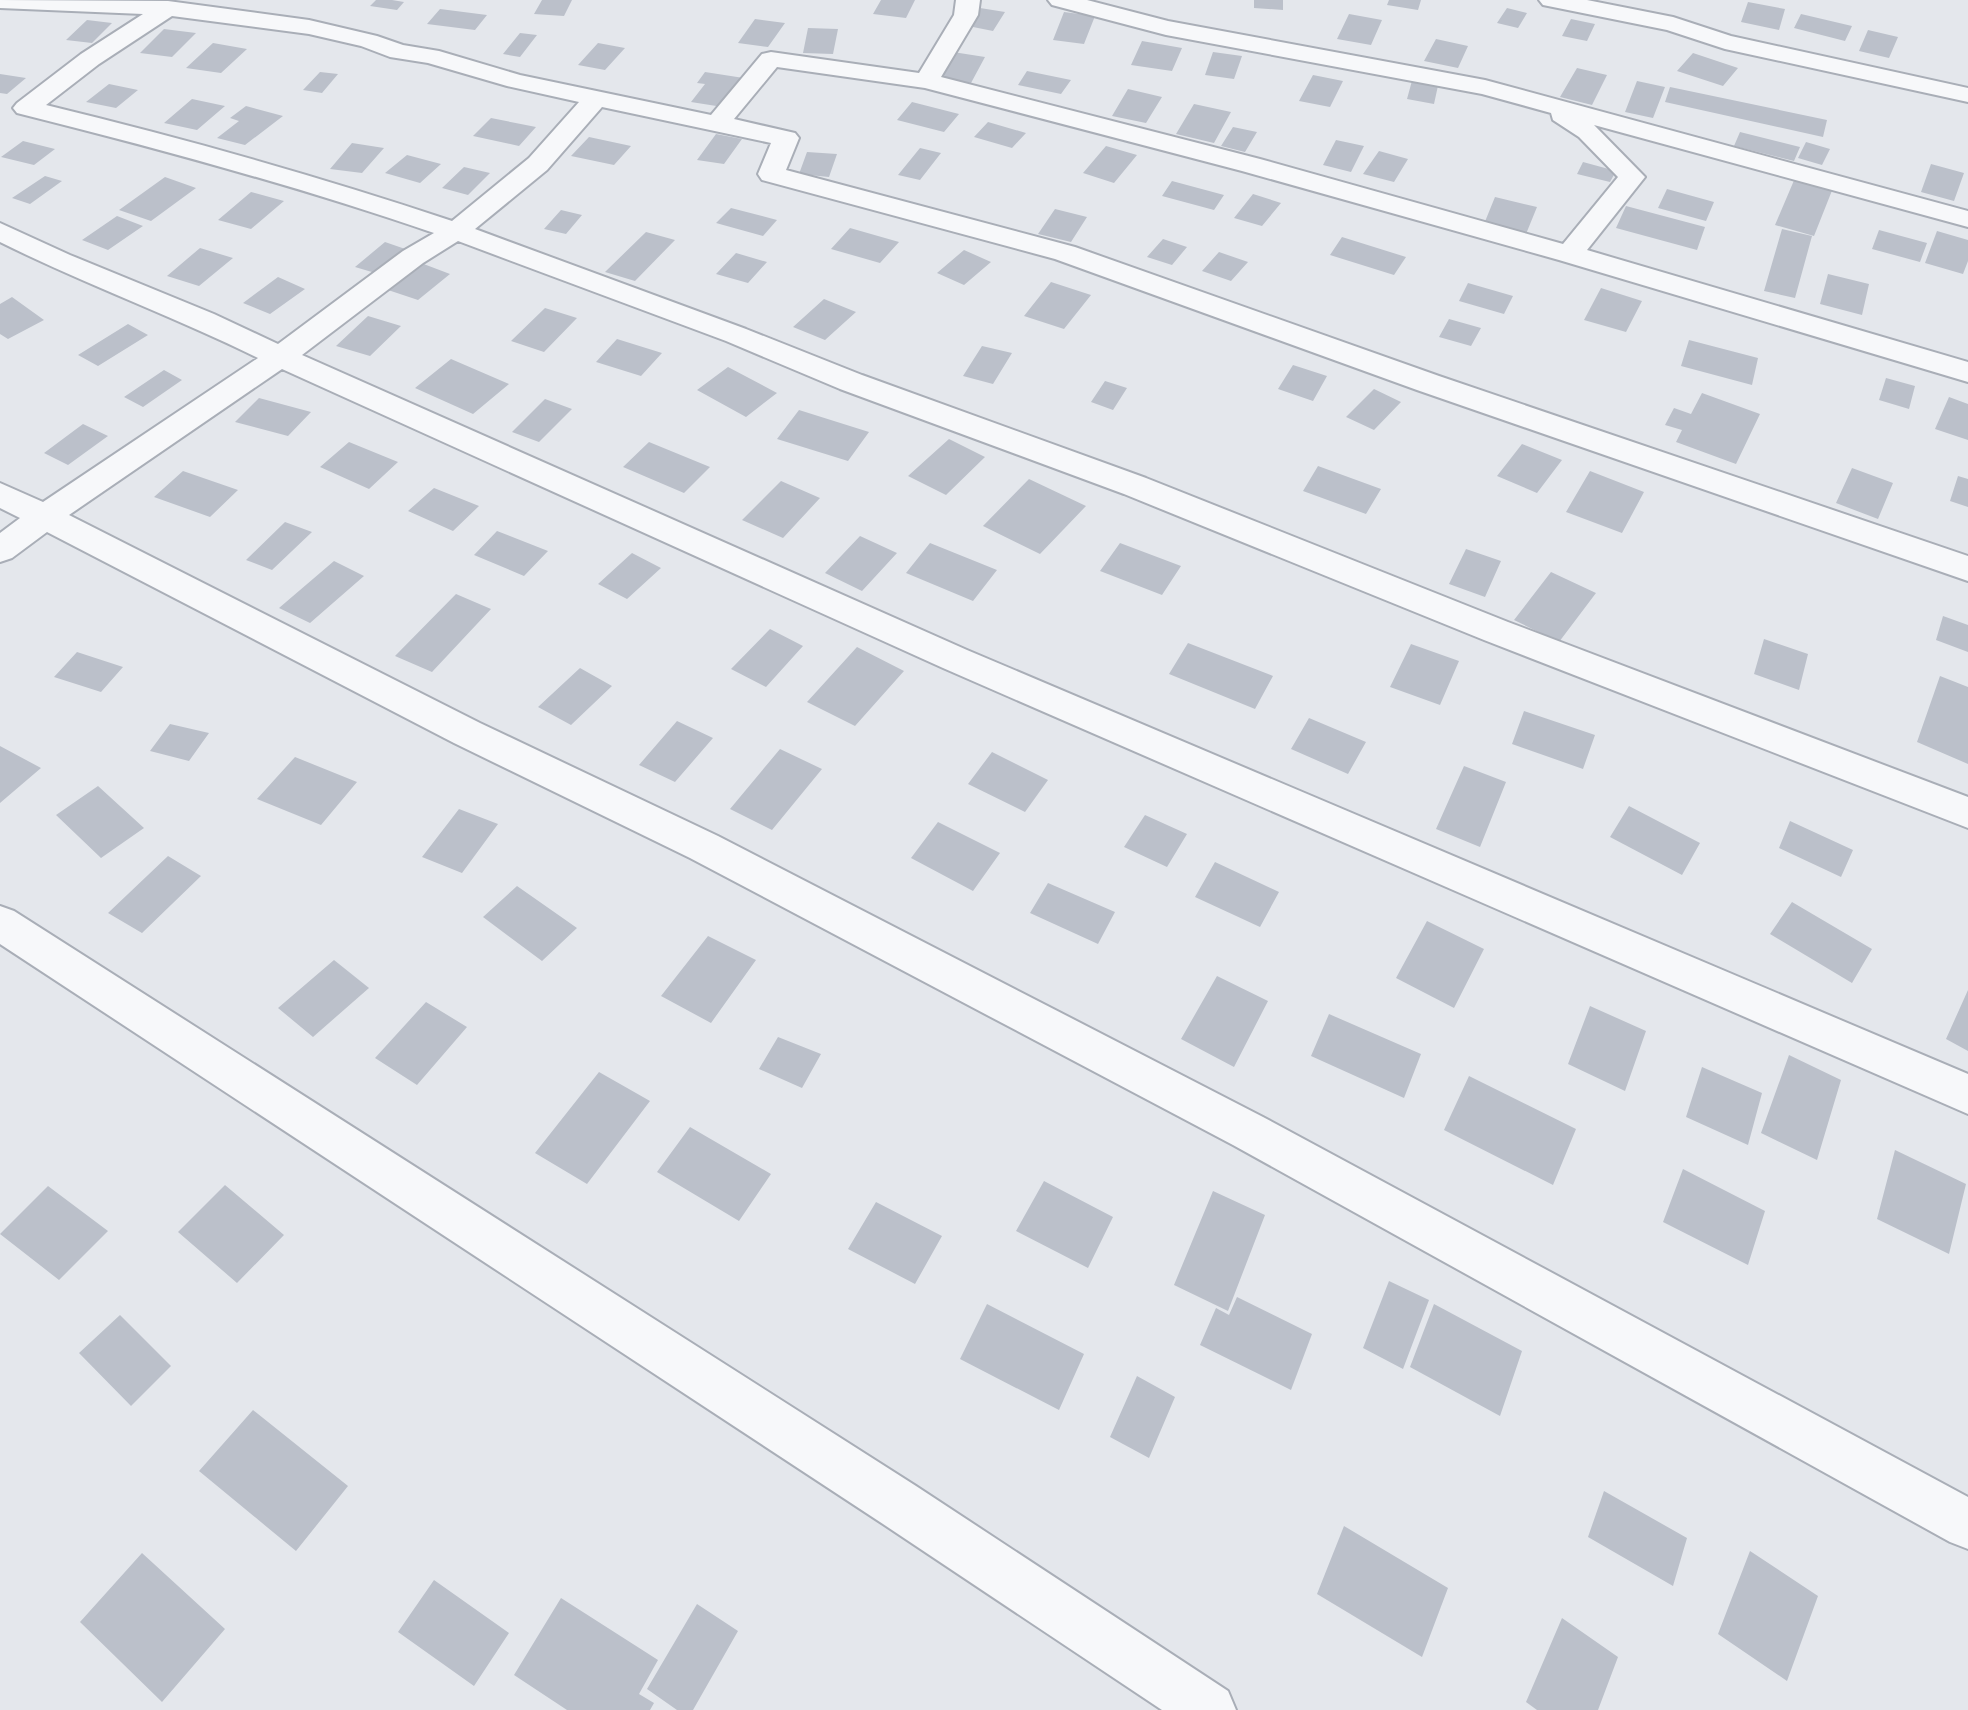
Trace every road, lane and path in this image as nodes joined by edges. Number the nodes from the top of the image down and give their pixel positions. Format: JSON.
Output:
{"nodes":[{"id":1,"x":968,"y":0,"type":"edge"},
{"id":2,"x":1060,"y":0,"type":"edge"},
{"id":3,"x":1551,"y":0,"type":"edge"},
{"id":4,"x":0,"y":1,"type":"edge"},
{"id":5,"x":169,"y":8,"type":"junction"},
{"id":6,"x":926,"y":81,"type":"junction"},
{"id":7,"x":1968,"y":95,"type":"edge"},
{"id":8,"x":596,"y":99,"type":"junction"},
{"id":9,"x":1549,"y":106,"type":"junction"},
{"id":10,"x":717,"y":124,"type":"junction"},
{"id":11,"x":1968,"y":219,"type":"edge"},
{"id":12,"x":456,"y":231,"type":"junction"},
{"id":13,"x":0,"y":232,"type":"edge"},
{"id":14,"x":1569,"y":254,"type":"junction"},
{"id":15,"x":280,"y":357,"type":"junction"},
{"id":16,"x":1968,"y":372,"type":"edge"},
{"id":17,"x":0,"y":494,"type":"edge"},
{"id":18,"x":44,"y":517,"type":"junction"},
{"id":19,"x":0,"y":550,"type":"edge"},
{"id":20,"x":1968,"y":569,"type":"edge"},
{"id":21,"x":1968,"y":813,"type":"edge"},
{"id":22,"x":0,"y":923,"type":"edge"},
{"id":23,"x":1968,"y":1094,"type":"edge"},
{"id":24,"x":1968,"y":1524,"type":"edge"},
{"id":25,"x":1209,"y":1710,"type":"edge"}],
"edges":[{"from":1,"to":6,"type":"street"},
{"from":2,"to":9,"type":"street"},
{"from":3,"to":7,"type":"street"},
{"from":4,"to":5,"type":"street"},
{"from":5,"to":8,"type":"street"},
{"from":5,"to":12,"type":"street"},
{"from":6,"to":10,"type":"street"},
{"from":6,"to":14,"type":"street"},
{"from":8,"to":10,"type":"street"},
{"from":8,"to":12,"type":"street"},
{"from":9,"to":11,"type":"street"},
{"from":9,"to":14,"type":"street"},
{"from":10,"to":20,"type":"street"},
{"from":12,"to":15,"type":"street"},
{"from":12,"to":21,"type":"street"},
{"from":13,"to":15,"type":"street"},
{"from":14,"to":16,"type":"street"},
{"from":15,"to":18,"type":"street"},
{"from":15,"to":23,"type":"street"},
{"from":17,"to":18,"type":"street"},
{"from":18,"to":19,"type":"street"},
{"from":18,"to":24,"type":"street"},
{"from":22,"to":25,"type":"street"}]}
